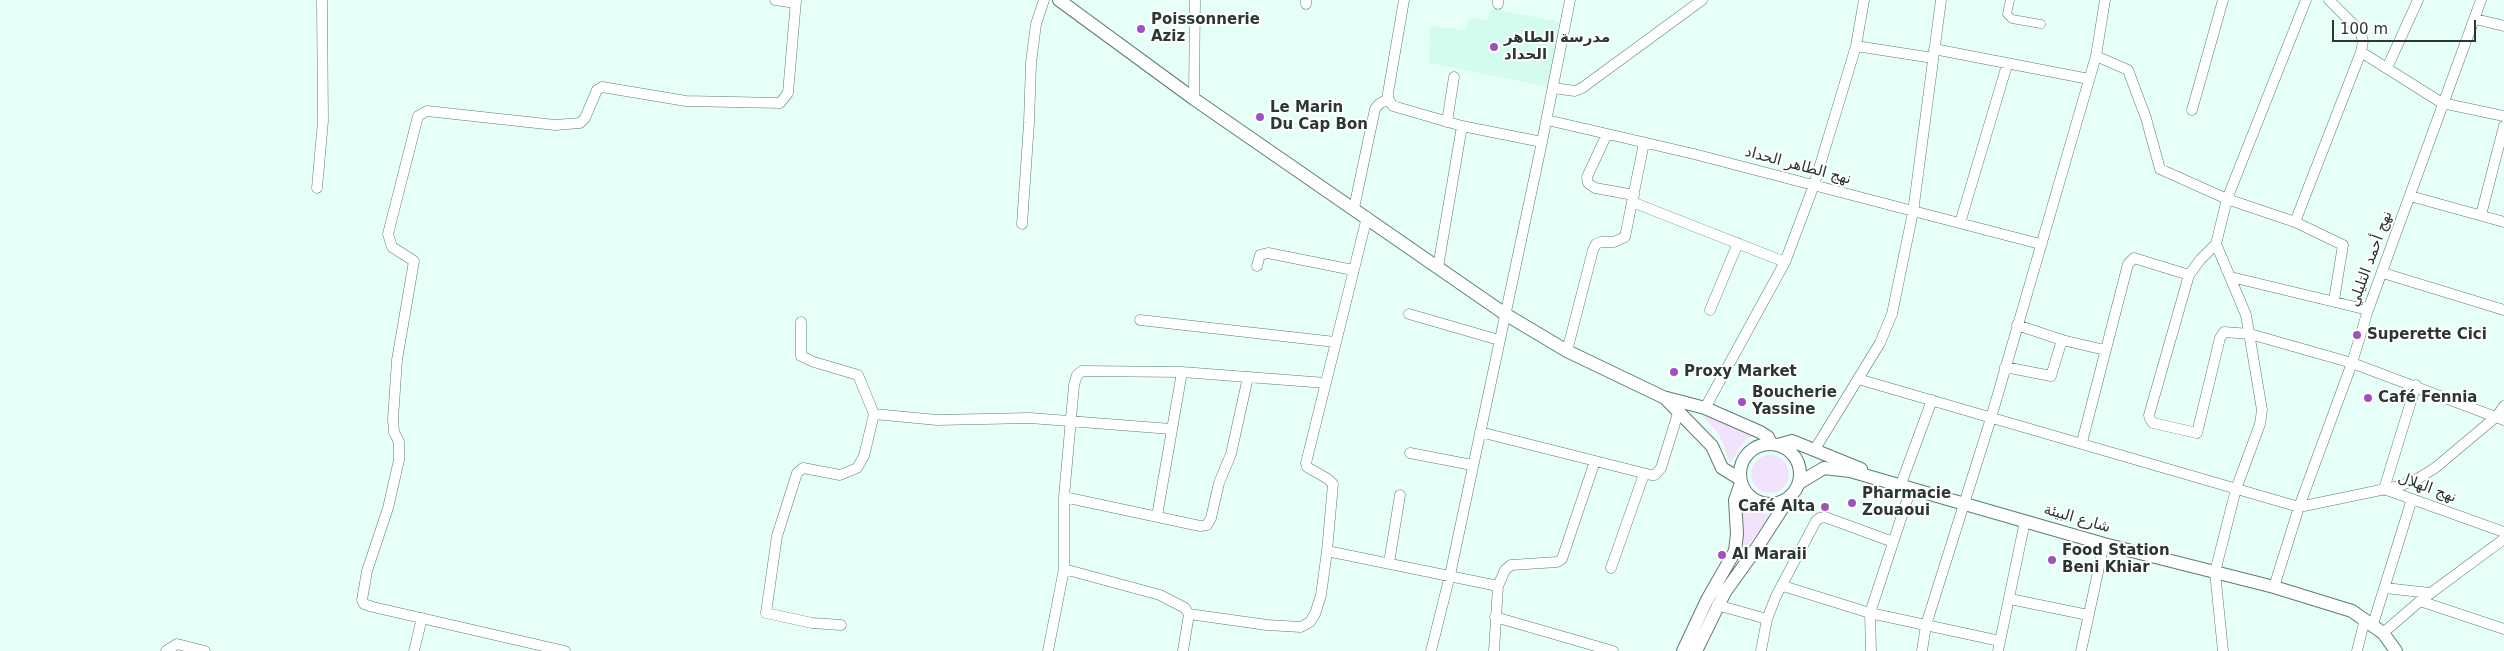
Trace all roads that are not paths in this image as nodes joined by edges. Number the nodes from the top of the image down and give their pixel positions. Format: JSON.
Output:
{"nodes":[{"id":1,"x":322,"y":0,"type":"edge"},
{"id":2,"x":775,"y":0,"type":"edge"},
{"id":3,"x":1044,"y":0,"type":"edge"},
{"id":4,"x":1059,"y":0,"type":"edge"},
{"id":5,"x":1195,"y":0,"type":"edge"},
{"id":6,"x":1404,"y":0,"type":"edge"},
{"id":7,"x":1570,"y":0,"type":"edge"},
{"id":8,"x":1702,"y":0,"type":"edge"},
{"id":9,"x":1864,"y":0,"type":"edge"},
{"id":10,"x":1941,"y":0,"type":"edge"},
{"id":11,"x":2010,"y":0,"type":"edge"},
{"id":12,"x":2105,"y":0,"type":"edge"},
{"id":13,"x":2223,"y":0,"type":"edge"},
{"id":14,"x":2306,"y":0,"type":"edge"},
{"id":15,"x":2329,"y":0,"type":"edge"},
{"id":16,"x":2418,"y":0,"type":"edge"},
{"id":17,"x":2482,"y":0,"type":"edge"},
{"id":18,"x":796,"y":2,"type":"edge"},
{"id":19,"x":2475,"y":19,"type":"junction"},
{"id":20,"x":2041,"y":24,"type":"dead end"},
{"id":21,"x":2504,"y":26,"type":"edge"},
{"id":22,"x":1856,"y":46,"type":"junction"},
{"id":23,"x":2361,"y":52,"type":"junction"},
{"id":24,"x":1934,"y":54,"type":"junction"},
{"id":25,"x":2096,"y":56,"type":"junction"},
{"id":26,"x":2007,"y":65,"type":"junction"},
{"id":27,"x":2387,"y":68,"type":"junction"},
{"id":28,"x":1454,"y":77,"type":"dead end"},
{"id":29,"x":2089,"y":79,"type":"junction"},
{"id":30,"x":1553,"y":88,"type":"junction"},
{"id":31,"x":1194,"y":99,"type":"junction"},
{"id":32,"x":1388,"y":99,"type":"junction"},
{"id":33,"x":2442,"y":103,"type":"junction"},
{"id":34,"x":2192,"y":110,"type":"dead end"},
{"id":35,"x":2504,"y":116,"type":"edge"},
{"id":36,"x":1546,"y":120,"type":"junction"},
{"id":37,"x":1447,"y":122,"type":"junction"},
{"id":38,"x":1462,"y":126,"type":"junction"},
{"id":39,"x":2504,"y":126,"type":"edge"},
{"id":40,"x":1607,"y":134,"type":"junction"},
{"id":41,"x":1542,"y":142,"type":"junction"},
{"id":42,"x":1644,"y":143,"type":"junction"},
{"id":43,"x":1814,"y":185,"type":"junction"},
{"id":44,"x":317,"y":188,"type":"dead end"},
{"id":45,"x":2410,"y":196,"type":"junction"},
{"id":46,"x":1633,"y":198,"type":"junction"},
{"id":47,"x":2227,"y":199,"type":"junction"},
{"id":48,"x":1354,"y":208,"type":"junction"},
{"id":49,"x":1913,"y":212,"type":"junction"},
{"id":50,"x":2481,"y":215,"type":"junction"},
{"id":51,"x":1367,"y":217,"type":"junction"},
{"id":52,"x":2295,"y":222,"type":"junction"},
{"id":53,"x":2504,"y":222,"type":"edge"},
{"id":54,"x":1960,"y":223,"type":"junction"},
{"id":55,"x":1022,"y":224,"type":"dead end"},
{"id":56,"x":1738,"y":243,"type":"junction"},
{"id":57,"x":2040,"y":244,"type":"junction"},
{"id":58,"x":2216,"y":244,"type":"junction"},
{"id":59,"x":1785,"y":262,"type":"junction"},
{"id":60,"x":1257,"y":266,"type":"dead end"},
{"id":61,"x":1438,"y":267,"type":"junction"},
{"id":62,"x":1353,"y":270,"type":"junction"},
{"id":63,"x":2383,"y":273,"type":"junction"},
{"id":64,"x":2189,"y":275,"type":"junction"},
{"id":65,"x":2230,"y":276,"type":"junction"},
{"id":66,"x":2334,"y":300,"type":"junction"},
{"id":67,"x":1710,"y":310,"type":"dead end"},
{"id":68,"x":2368,"y":310,"type":"junction"},
{"id":69,"x":2504,"y":310,"type":"edge"},
{"id":70,"x":1409,"y":314,"type":"dead end"},
{"id":71,"x":1505,"y":314,"type":"junction"},
{"id":72,"x":1140,"y":320,"type":"dead end"},
{"id":73,"x":801,"y":322,"type":"dead end"},
{"id":74,"x":2017,"y":326,"type":"junction"},
{"id":75,"x":2250,"y":334,"type":"junction"},
{"id":76,"x":1499,"y":340,"type":"junction"},
{"id":77,"x":2062,"y":340,"type":"junction"},
{"id":78,"x":1335,"y":342,"type":"junction"},
{"id":79,"x":2105,"y":350,"type":"junction"},
{"id":80,"x":1567,"y":351,"type":"junction"},
{"id":81,"x":2352,"y":363,"type":"junction"},
{"id":82,"x":2005,"y":367,"type":"junction"},
{"id":83,"x":1182,"y":372,"type":"junction"},
{"id":84,"x":1248,"y":377,"type":"junction"},
{"id":85,"x":1858,"y":379,"type":"junction"},
{"id":86,"x":1326,"y":383,"type":"junction"},
{"id":87,"x":2416,"y":386,"type":"junction"},
{"id":88,"x":1663,"y":396,"type":"junction"},
{"id":89,"x":1932,"y":400,"type":"junction"},
{"id":90,"x":2504,"y":406,"type":"edge"},
{"id":91,"x":1705,"y":408,"type":"junction"},
{"id":92,"x":1679,"y":410,"type":"junction"},
{"id":93,"x":874,"y":414,"type":"junction"},
{"id":94,"x":1991,"y":418,"type":"junction"},
{"id":95,"x":2500,"y":418,"type":"edge"},
{"id":96,"x":1071,"y":421,"type":"junction"},
{"id":97,"x":1171,"y":429,"type":"junction"},
{"id":98,"x":1480,"y":432,"type":"junction"},
{"id":99,"x":2082,"y":442,"type":"junction"},
{"id":100,"x":1774,"y":444,"type":"junction"},
{"id":101,"x":1815,"y":449,"type":"junction"},
{"id":102,"x":1410,"y":453,"type":"dead end"},
{"id":103,"x":1595,"y":461,"type":"junction"},
{"id":104,"x":1472,"y":465,"type":"junction"},
{"id":105,"x":1644,"y":474,"type":"junction"},
{"id":106,"x":1881,"y":480,"type":"junction"},
{"id":107,"x":1741,"y":481,"type":"junction"},
{"id":108,"x":1799,"y":483,"type":"junction"},
{"id":109,"x":1906,"y":486,"type":"junction"},
{"id":110,"x":2236,"y":489,"type":"junction"},
{"id":111,"x":2384,"y":489,"type":"junction"},
{"id":112,"x":1400,"y":495,"type":"dead end"},
{"id":113,"x":1064,"y":497,"type":"junction"},
{"id":114,"x":1789,"y":498,"type":"junction"},
{"id":115,"x":2412,"y":498,"type":"junction"},
{"id":116,"x":1964,"y":502,"type":"junction"},
{"id":117,"x":2299,"y":507,"type":"junction"},
{"id":118,"x":1157,"y":516,"type":"junction"},
{"id":119,"x":2025,"y":521,"type":"junction"},
{"id":120,"x":2504,"y":532,"type":"edge"},
{"id":121,"x":2504,"y":539,"type":"edge"},
{"id":122,"x":1893,"y":542,"type":"junction"},
{"id":123,"x":2104,"y":544,"type":"junction"},
{"id":124,"x":1327,"y":551,"type":"junction"},
{"id":125,"x":1389,"y":563,"type":"junction"},
{"id":126,"x":1611,"y":568,"type":"dead end"},
{"id":127,"x":1064,"y":569,"type":"junction"},
{"id":128,"x":2215,"y":572,"type":"junction"},
{"id":129,"x":1450,"y":575,"type":"junction"},
{"id":130,"x":1498,"y":586,"type":"junction"},
{"id":131,"x":1783,"y":586,"type":"junction"},
{"id":132,"x":2274,"y":588,"type":"junction"},
{"id":133,"x":2385,"y":588,"type":"junction"},
{"id":134,"x":2430,"y":593,"type":"junction"},
{"id":135,"x":2010,"y":599,"type":"junction"},
{"id":136,"x":2420,"y":601,"type":"junction"},
{"id":137,"x":1717,"y":606,"type":"junction"},
{"id":138,"x":1870,"y":613,"type":"junction"},
{"id":139,"x":1189,"y":614,"type":"junction"},
{"id":140,"x":2088,"y":615,"type":"junction"},
{"id":141,"x":1495,"y":617,"type":"junction"},
{"id":142,"x":422,"y":618,"type":"junction"},
{"id":143,"x":1767,"y":619,"type":"junction"},
{"id":144,"x":841,"y":625,"type":"dead end"},
{"id":145,"x":1926,"y":625,"type":"junction"},
{"id":146,"x":2374,"y":625,"type":"junction"},
{"id":147,"x":2504,"y":629,"type":"edge"},
{"id":148,"x":1999,"y":646,"type":"edge"},
{"id":149,"x":1583,"y":647,"type":"edge"},
{"id":150,"x":166,"y":651,"type":"edge"},
{"id":151,"x":205,"y":651,"type":"edge"},
{"id":152,"x":414,"y":651,"type":"edge"},
{"id":153,"x":565,"y":651,"type":"edge"},
{"id":154,"x":1048,"y":651,"type":"edge"},
{"id":155,"x":1183,"y":651,"type":"edge"},
{"id":156,"x":1431,"y":651,"type":"edge"},
{"id":157,"x":1494,"y":651,"type":"edge"},
{"id":158,"x":1613,"y":651,"type":"edge"},
{"id":159,"x":1683,"y":651,"type":"edge"},
{"id":160,"x":1696,"y":651,"type":"edge"},
{"id":161,"x":1760,"y":651,"type":"edge"},
{"id":162,"x":1871,"y":651,"type":"edge"},
{"id":163,"x":1922,"y":651,"type":"edge"},
{"id":164,"x":2081,"y":651,"type":"edge"},
{"id":165,"x":2223,"y":651,"type":"edge"},
{"id":166,"x":2356,"y":651,"type":"edge"},
{"id":167,"x":2396,"y":651,"type":"edge"}],
"edges":[{"from":1,"to":44,"type":"street"},
{"from":2,"to":18,"type":"street"},
{"from":3,"to":55,"type":"street"},
{"from":4,"to":31,"type":"street"},
{"from":5,"to":31,"type":"street"},
{"from":6,"to":32,"type":"street"},
{"from":7,"to":30,"type":"street"},
{"from":8,"to":30,"type":"street"},
{"from":9,"to":22,"type":"street"},
{"from":10,"to":24,"type":"street"},
{"from":11,"to":20,"type":"street"},
{"from":12,"to":25,"type":"street"},
{"from":13,"to":34,"type":"street"},
{"from":14,"to":47,"type":"street"},
{"from":15,"to":23,"type":"street"},
{"from":16,"to":27,"type":"street"},
{"from":17,"to":19,"type":"street","name":"نهج أحمد التليلي"},
{"from":18,"to":142,"type":"street"},
{"from":19,"to":21,"type":"street"},
{"from":19,"to":33,"type":"street","name":"نهج أحمد التليلي"},
{"from":22,"to":24,"type":"street"},
{"from":22,"to":43,"type":"street"},
{"from":23,"to":27,"type":"street"},
{"from":23,"to":52,"type":"street"},
{"from":24,"to":26,"type":"street"},
{"from":24,"to":49,"type":"street"},
{"from":25,"to":29,"type":"street"},
{"from":25,"to":47,"type":"street"},
{"from":26,"to":29,"type":"street"},
{"from":26,"to":54,"type":"street"},
{"from":27,"to":33,"type":"street"},
{"from":28,"to":37,"type":"street"},
{"from":29,"to":57,"type":"street"},
{"from":30,"to":36,"type":"street"},
{"from":31,"to":48,"type":"street"},
{"from":32,"to":37,"type":"street"},
{"from":32,"to":48,"type":"street"},
{"from":33,"to":35,"type":"street"},
{"from":33,"to":45,"type":"street","name":"نهج أحمد التليلي"},
{"from":36,"to":40,"type":"street","name":"نهج الطاهر الحداد"},
{"from":36,"to":41,"type":"street"},
{"from":37,"to":38,"type":"street"},
{"from":38,"to":41,"type":"street"},
{"from":38,"to":61,"type":"street"},
{"from":39,"to":50,"type":"street"},
{"from":40,"to":42,"type":"street","name":"نهج الطاهر الحداد"},
{"from":40,"to":46,"type":"street"},
{"from":41,"to":71,"type":"street"},
{"from":42,"to":43,"type":"street","name":"نهج الطاهر الحداد"},
{"from":42,"to":46,"type":"street"},
{"from":43,"to":49,"type":"street","name":"نهج الطاهر الحداد"},
{"from":43,"to":59,"type":"street"},
{"from":45,"to":50,"type":"street"},
{"from":45,"to":63,"type":"street","name":"نهج أحمد التليلي"},
{"from":46,"to":56,"type":"street"},
{"from":46,"to":80,"type":"street"},
{"from":47,"to":52,"type":"street"},
{"from":47,"to":58,"type":"street"},
{"from":48,"to":51,"type":"street"},
{"from":49,"to":54,"type":"street","name":"نهج الطاهر الحداد"},
{"from":49,"to":85,"type":"street"},
{"from":50,"to":53,"type":"street"},
{"from":51,"to":61,"type":"street"},
{"from":51,"to":62,"type":"street"},
{"from":52,"to":66,"type":"street"},
{"from":54,"to":57,"type":"street","name":"نهج الطاهر الحداد"},
{"from":56,"to":59,"type":"street"},
{"from":56,"to":67,"type":"street"},
{"from":57,"to":74,"type":"street"},
{"from":58,"to":64,"type":"street"},
{"from":58,"to":65,"type":"street"},
{"from":59,"to":91,"type":"street"},
{"from":60,"to":62,"type":"street"},
{"from":61,"to":71,"type":"street"},
{"from":62,"to":78,"type":"street"},
{"from":63,"to":68,"type":"street","name":"نهج أحمد التليلي"},
{"from":63,"to":69,"type":"street"},
{"from":64,"to":75,"type":"street"},
{"from":64,"to":79,"type":"street"},
{"from":65,"to":66,"type":"street"},
{"from":65,"to":75,"type":"street"},
{"from":66,"to":68,"type":"street"},
{"from":68,"to":81,"type":"street","name":"نهج أحمد التليلي"},
{"from":70,"to":76,"type":"street"},
{"from":71,"to":76,"type":"street"},
{"from":71,"to":80,"type":"street"},
{"from":72,"to":78,"type":"street"},
{"from":73,"to":93,"type":"street"},
{"from":74,"to":77,"type":"street"},
{"from":74,"to":82,"type":"street"},
{"from":75,"to":81,"type":"street"},
{"from":75,"to":110,"type":"street"},
{"from":76,"to":98,"type":"street"},
{"from":77,"to":79,"type":"street"},
{"from":77,"to":82,"type":"street"},
{"from":78,"to":86,"type":"street"},
{"from":79,"to":99,"type":"street"},
{"from":80,"to":88,"type":"street"},
{"from":81,"to":87,"type":"street"},
{"from":81,"to":117,"type":"street","name":"نهج أحمد التليلي"},
{"from":82,"to":94,"type":"street"},
{"from":83,"to":84,"type":"street"},
{"from":83,"to":96,"type":"street"},
{"from":83,"to":97,"type":"street"},
{"from":84,"to":86,"type":"street"},
{"from":84,"to":118,"type":"street"},
{"from":85,"to":89,"type":"street"},
{"from":85,"to":101,"type":"street"},
{"from":86,"to":124,"type":"street"},
{"from":87,"to":95,"type":"street"},
{"from":87,"to":111,"type":"street","name":"نهج الهلال"},
{"from":88,"to":91,"type":"street"},
{"from":88,"to":92,"type":"street"},
{"from":89,"to":94,"type":"street"},
{"from":89,"to":109,"type":"street"},
{"from":90,"to":95,"type":"street"},
{"from":91,"to":100,"type":"street"},
{"from":92,"to":105,"type":"street"},
{"from":92,"to":107,"type":"street"},
{"from":93,"to":96,"type":"street"},
{"from":93,"to":144,"type":"street"},
{"from":94,"to":99,"type":"street"},
{"from":94,"to":116,"type":"street"},
{"from":95,"to":111,"type":"street"},
{"from":96,"to":97,"type":"street"},
{"from":96,"to":113,"type":"street"},
{"from":97,"to":118,"type":"street"},
{"from":98,"to":103,"type":"street"},
{"from":98,"to":104,"type":"street"},
{"from":99,"to":110,"type":"street"},
{"from":100,"to":101,"type":"street"},
{"from":100,"to":107,"type":"street"},
{"from":100,"to":108,"type":"street"},
{"from":101,"to":106,"type":"street"},
{"from":102,"to":104,"type":"street"},
{"from":103,"to":105,"type":"street"},
{"from":103,"to":130,"type":"street"},
{"from":104,"to":129,"type":"street"},
{"from":105,"to":126,"type":"street"},
{"from":106,"to":108,"type":"street"},
{"from":106,"to":109,"type":"street","name":"شارع البيئة"},
{"from":107,"to":114,"type":"street"},
{"from":107,"to":159,"type":"street"},
{"from":108,"to":114,"type":"street"},
{"from":109,"to":116,"type":"street","name":"شارع البيئة"},
{"from":109,"to":122,"type":"street"},
{"from":110,"to":117,"type":"street"},
{"from":110,"to":128,"type":"street"},
{"from":111,"to":115,"type":"street","name":"نهج الهلال"},
{"from":111,"to":117,"type":"street"},
{"from":112,"to":125,"type":"street"},
{"from":113,"to":118,"type":"street"},
{"from":113,"to":127,"type":"street"},
{"from":114,"to":137,"type":"street"},
{"from":115,"to":120,"type":"street","name":"نهج الهلال"},
{"from":115,"to":133,"type":"street"},
{"from":116,"to":119,"type":"street","name":"شارع البيئة"},
{"from":116,"to":145,"type":"street"},
{"from":117,"to":132,"type":"street","name":"نهج أحمد التليلي"},
{"from":119,"to":123,"type":"street","name":"شارع البيئة"},
{"from":119,"to":135,"type":"street"},
{"from":121,"to":134,"type":"street"},
{"from":122,"to":131,"type":"street"},
{"from":122,"to":138,"type":"street"},
{"from":123,"to":128,"type":"street","name":"شارع البيئة"},
{"from":123,"to":140,"type":"street"},
{"from":124,"to":125,"type":"street"},
{"from":124,"to":139,"type":"street"},
{"from":125,"to":129,"type":"street"},
{"from":127,"to":139,"type":"street"},
{"from":127,"to":154,"type":"street"},
{"from":128,"to":132,"type":"street","name":"شارع البيئة"},
{"from":128,"to":165,"type":"street"},
{"from":129,"to":130,"type":"street"},
{"from":129,"to":156,"type":"street"},
{"from":130,"to":141,"type":"street"},
{"from":131,"to":138,"type":"street"},
{"from":131,"to":143,"type":"street"},
{"from":132,"to":146,"type":"street","name":"شارع البيئة"},
{"from":133,"to":134,"type":"street"},
{"from":133,"to":146,"type":"street"},
{"from":134,"to":136,"type":"street"},
{"from":135,"to":140,"type":"street"},
{"from":135,"to":148,"type":"street"},
{"from":136,"to":146,"type":"street"},
{"from":136,"to":147,"type":"street"},
{"from":137,"to":143,"type":"street"},
{"from":137,"to":160,"type":"street"},
{"from":138,"to":145,"type":"street"},
{"from":138,"to":162,"type":"street"},
{"from":139,"to":155,"type":"street"},
{"from":140,"to":164,"type":"street"},
{"from":141,"to":149,"type":"street"},
{"from":141,"to":157,"type":"street"},
{"from":142,"to":152,"type":"street"},
{"from":142,"to":153,"type":"street"},
{"from":143,"to":161,"type":"street"},
{"from":145,"to":148,"type":"street"},
{"from":145,"to":163,"type":"street"},
{"from":146,"to":166,"type":"street"},
{"from":146,"to":167,"type":"street","name":"شارع البيئة"},
{"from":149,"to":158,"type":"street"},
{"from":150,"to":151,"type":"street"}]}
